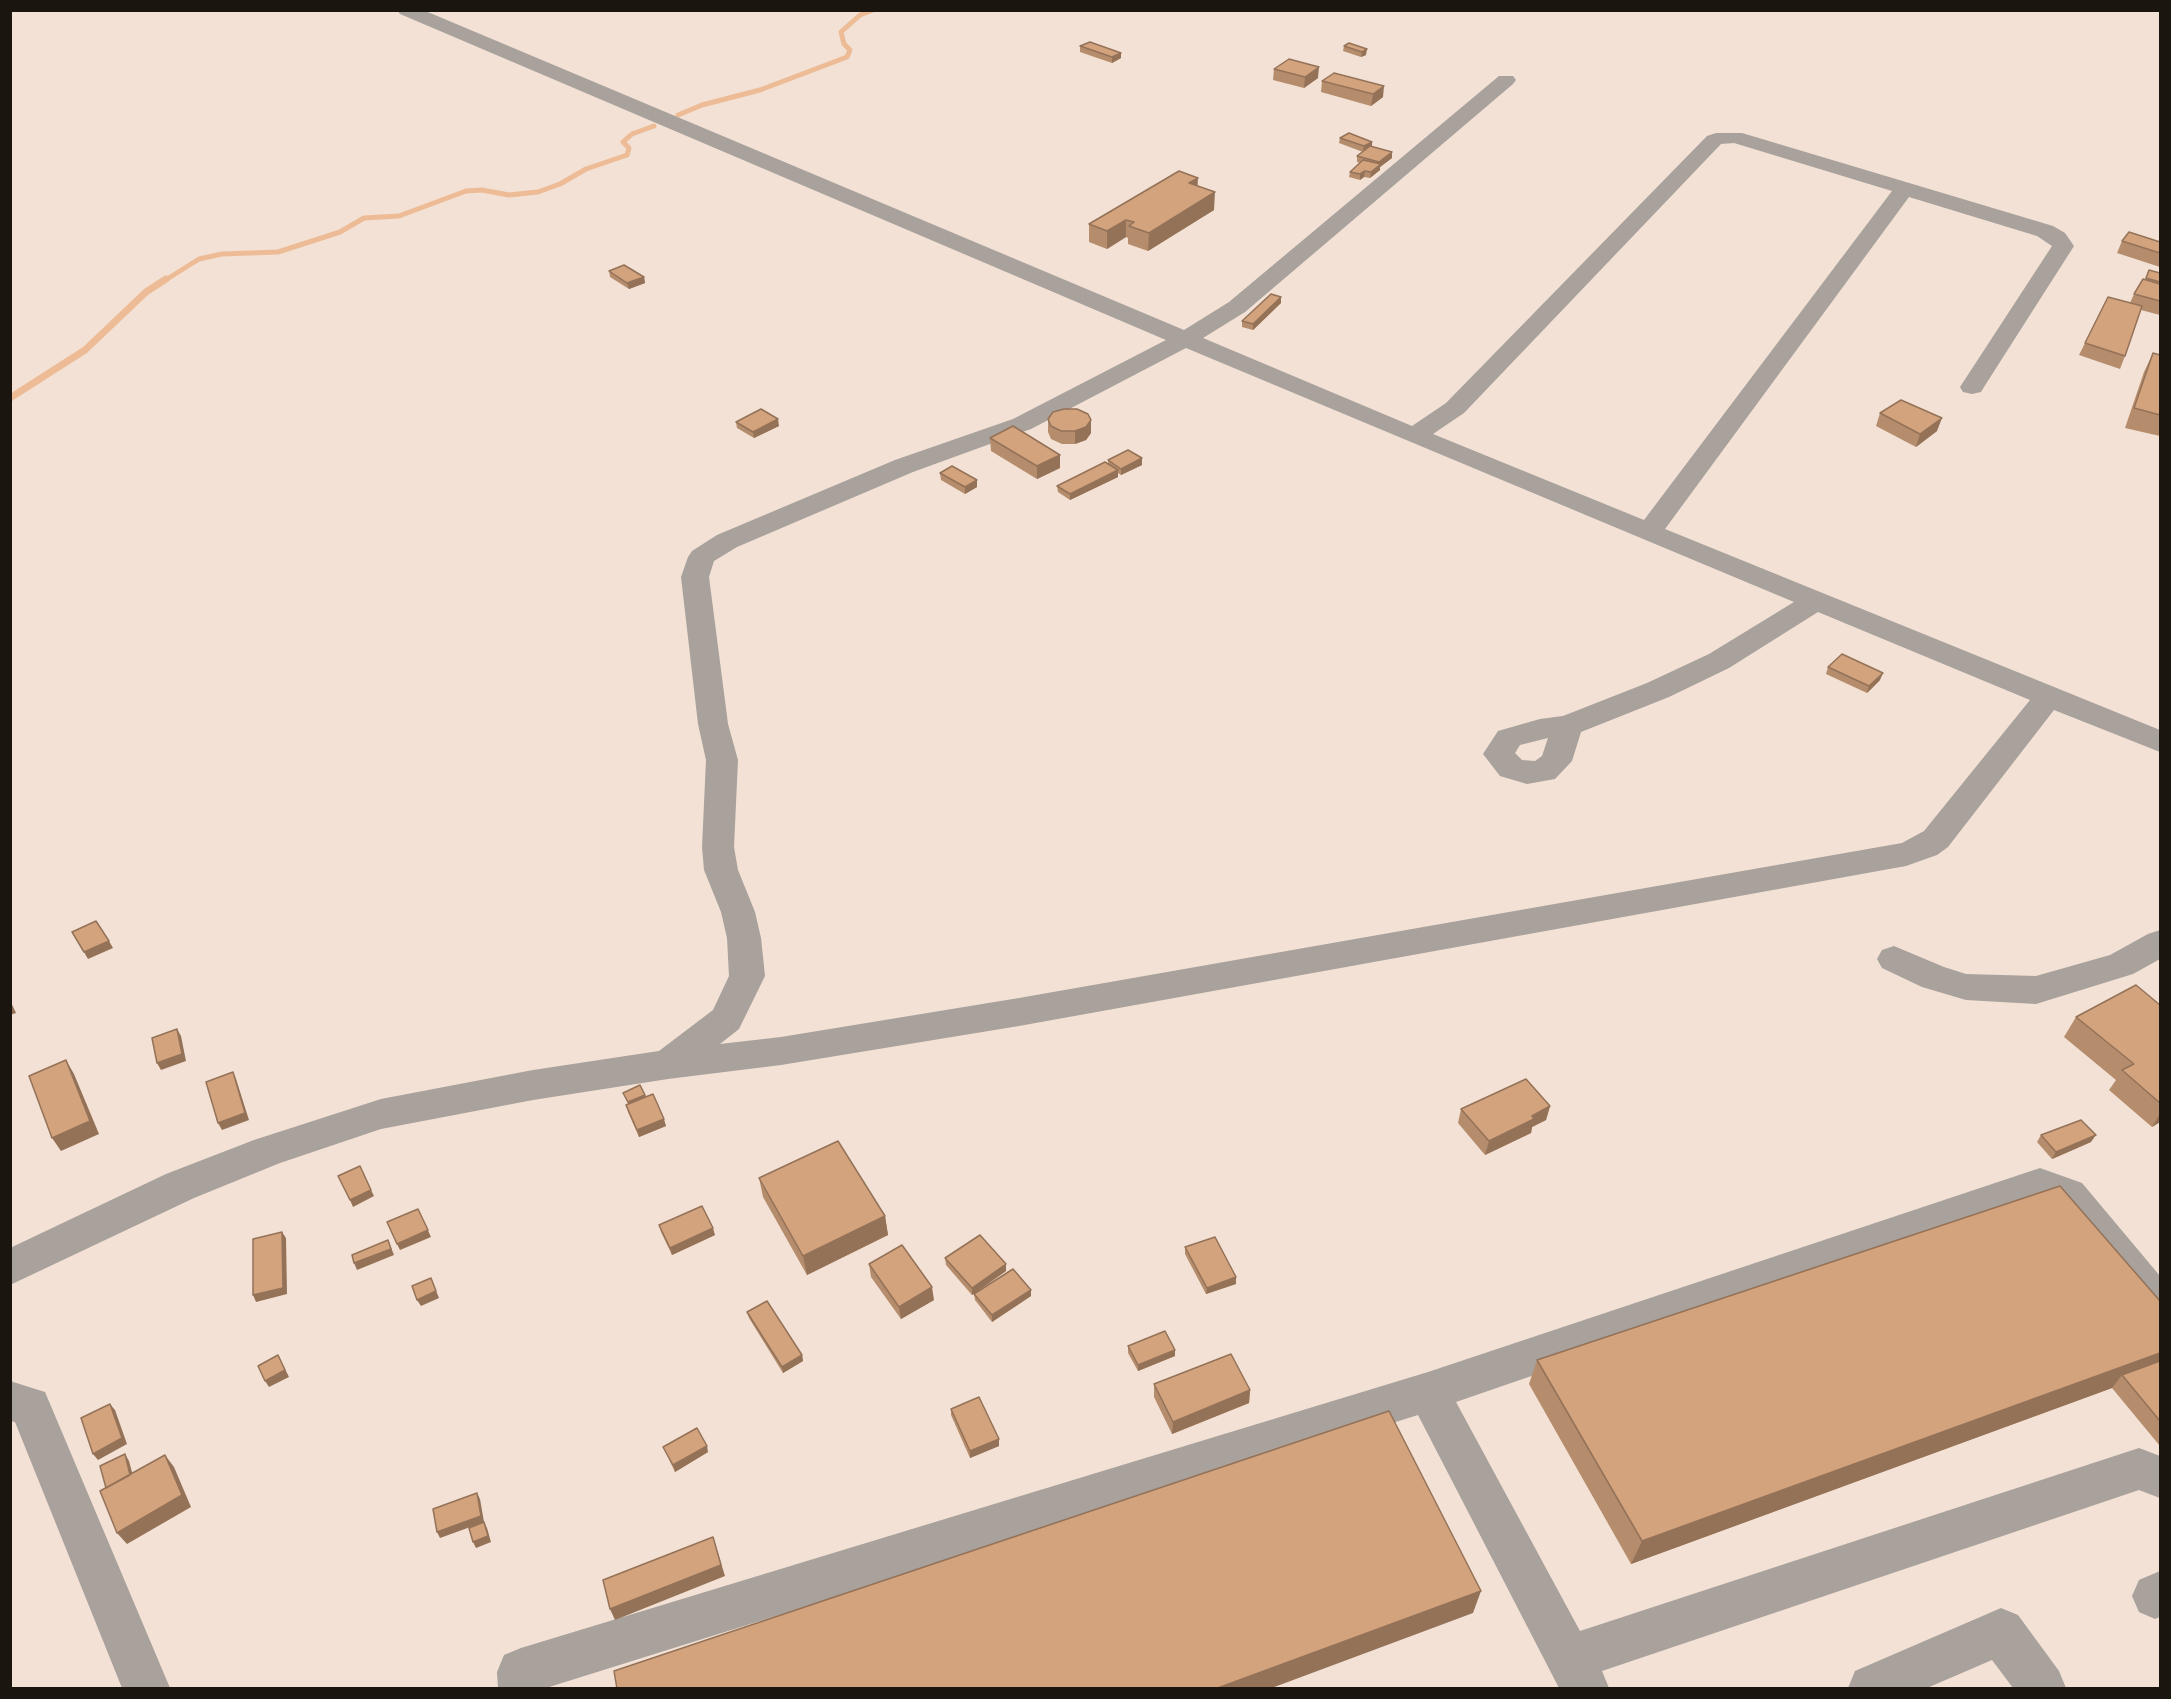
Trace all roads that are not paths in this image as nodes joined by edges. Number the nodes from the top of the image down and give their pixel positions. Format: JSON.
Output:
{"nodes":[{"id":1,"x":406,"y":10,"type":"edge"},
{"id":2,"x":1506,"y":80,"type":"dead end"},
{"id":3,"x":1904,"y":189,"type":"junction"},
{"id":4,"x":1184,"y":340,"type":"junction"},
{"id":5,"x":1972,"y":387,"type":"dead end"},
{"id":6,"x":1414,"y":436,"type":"junction"},
{"id":7,"x":1649,"y":532,"type":"junction"},
{"id":8,"x":1816,"y":601,"type":"junction"},
{"id":9,"x":2049,"y":696,"type":"junction"},
{"id":10,"x":1568,"y":726,"type":"dead end"},
{"id":11,"x":2160,"y":742,"type":"edge"},
{"id":12,"x":2160,"y":943,"type":"edge"},
{"id":13,"x":1894,"y":958,"type":"dead end"},
{"id":14,"x":668,"y":1064,"type":"junction"},
{"id":15,"x":10,"y":1268,"type":"edge"},
{"id":16,"x":2160,"y":1305,"type":"edge"},
{"id":17,"x":1428,"y":1392,"type":"junction"},
{"id":18,"x":10,"y":1401,"type":"edge"},
{"id":19,"x":2160,"y":1477,"type":"edge"},
{"id":20,"x":1577,"y":1673,"type":"edge"},
{"id":21,"x":146,"y":1689,"type":"edge"},
{"id":22,"x":522,"y":1689,"type":"edge"},
{"id":23,"x":1872,"y":1689,"type":"edge"},
{"id":24,"x":2042,"y":1689,"type":"edge"}],
"edges":[{"from":1,"to":4,"type":"street"},
{"from":2,"to":4,"type":"street"},
{"from":3,"to":5,"type":"street"},
{"from":3,"to":6,"type":"street"},
{"from":3,"to":7,"type":"street"},
{"from":4,"to":6,"type":"street"},
{"from":4,"to":14,"type":"street"},
{"from":6,"to":7,"type":"street"},
{"from":7,"to":8,"type":"street"},
{"from":8,"to":9,"type":"street"},
{"from":8,"to":10,"type":"street"},
{"from":9,"to":11,"type":"street"},
{"from":9,"to":14,"type":"street"},
{"from":12,"to":13,"type":"street"},
{"from":14,"to":15,"type":"street"},
{"from":16,"to":17,"type":"street"},
{"from":17,"to":20,"type":"street"},
{"from":17,"to":22,"type":"street"},
{"from":18,"to":21,"type":"street"},
{"from":19,"to":20,"type":"street"},
{"from":23,"to":24,"type":"street"}]}
